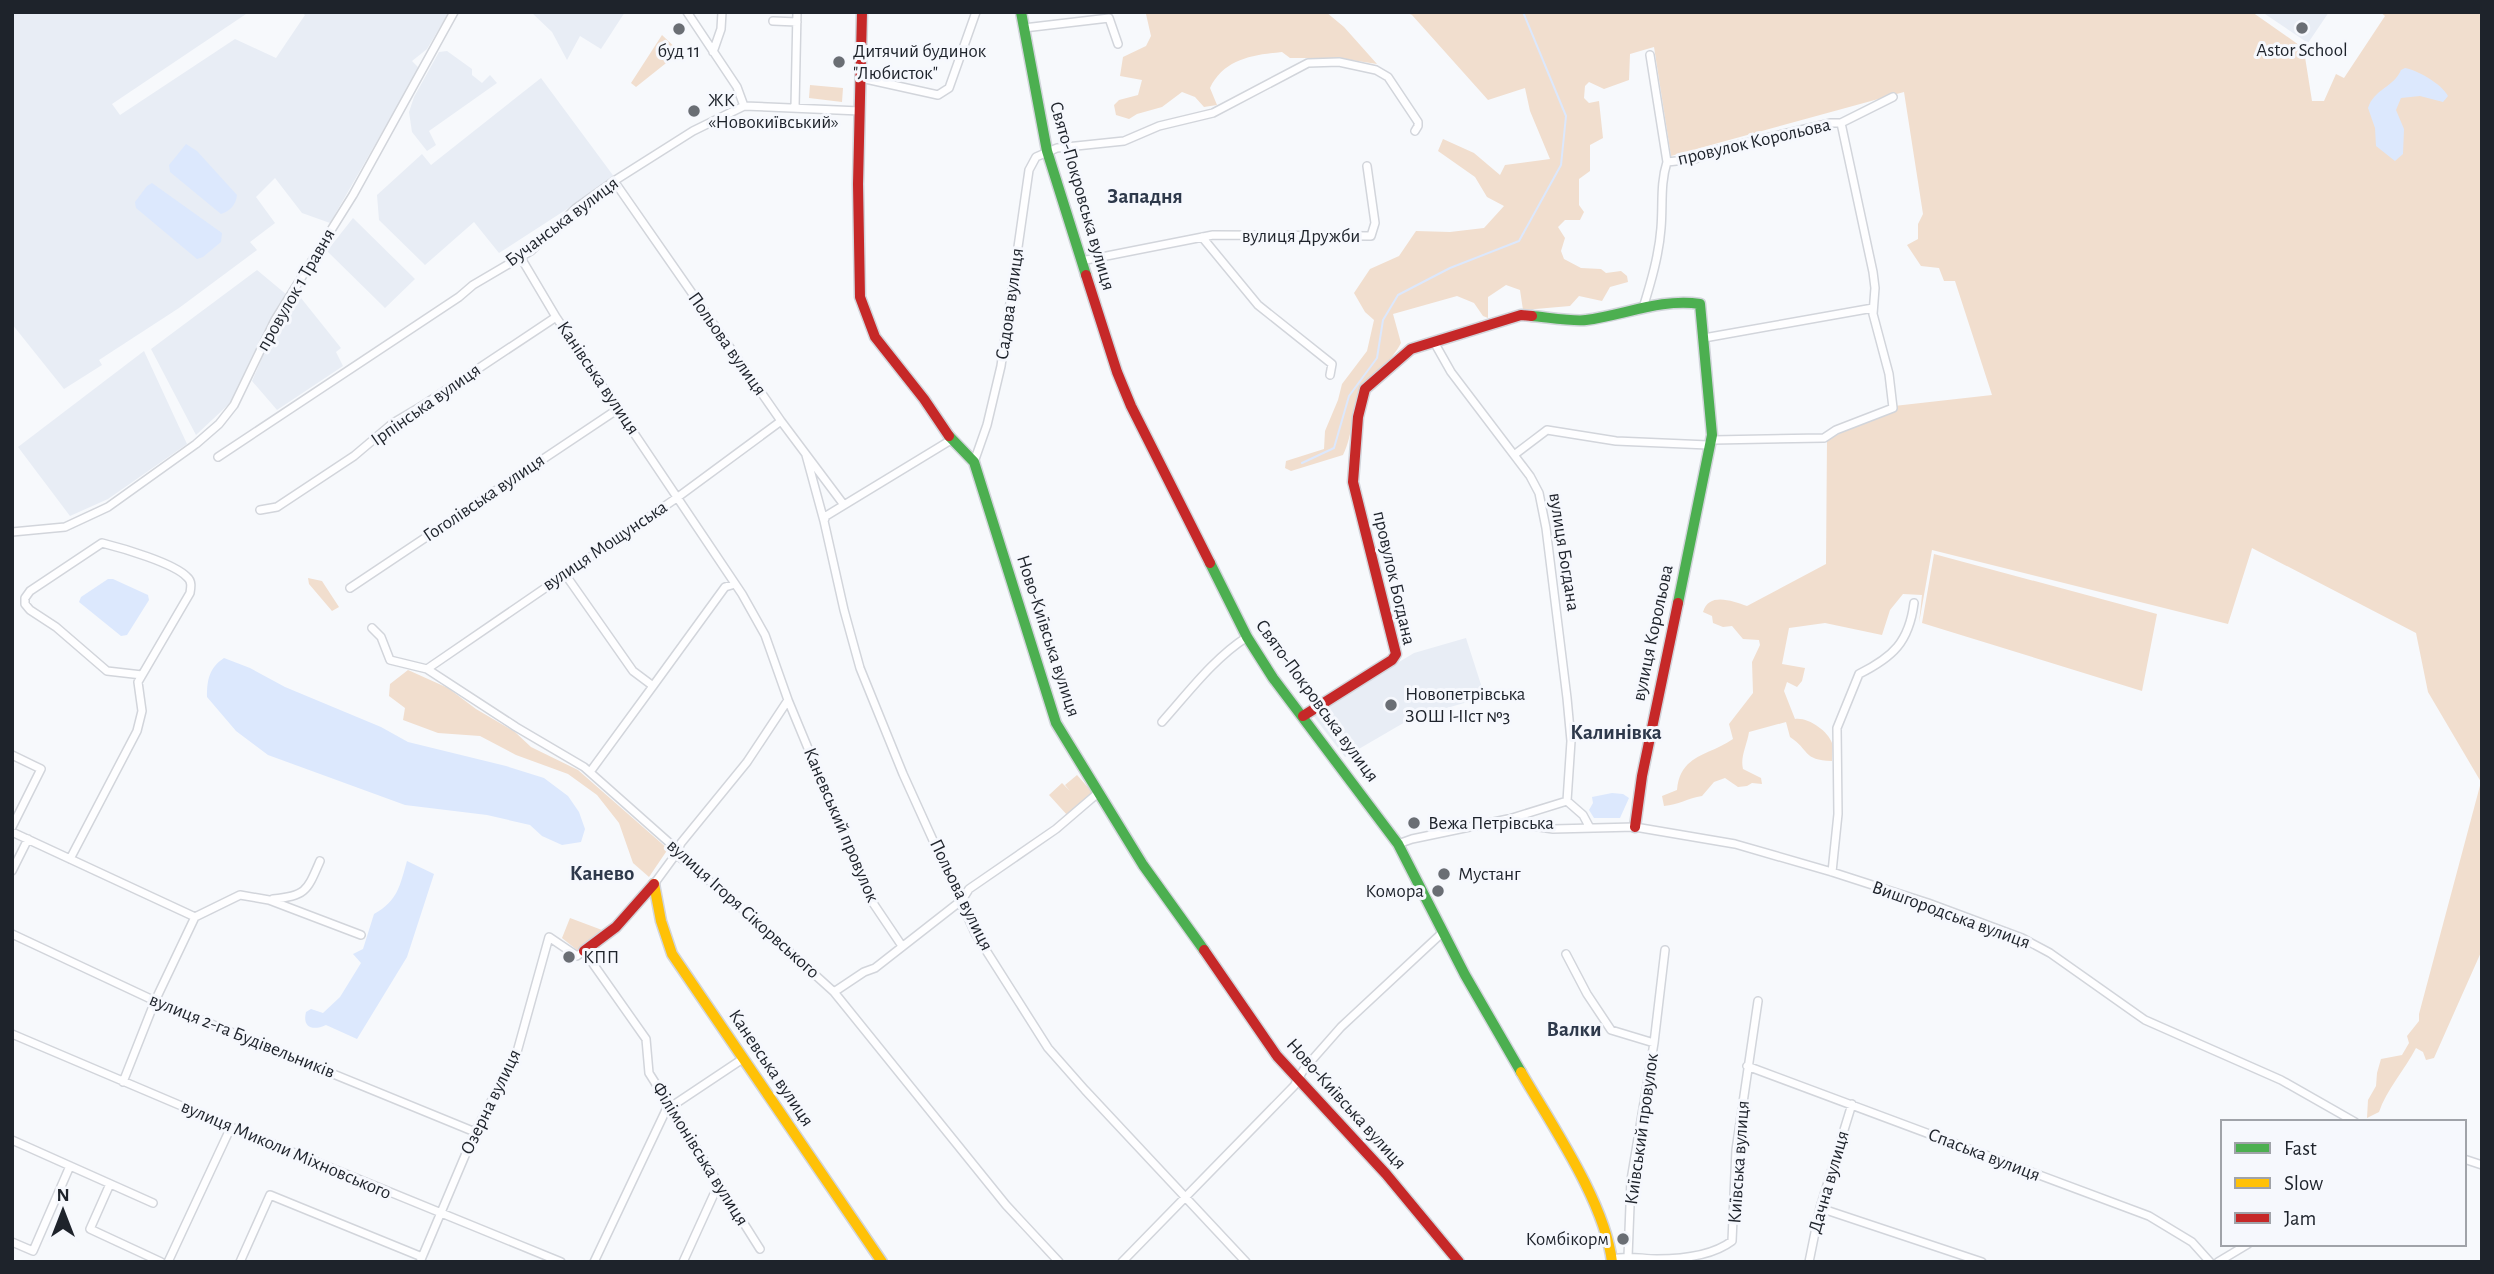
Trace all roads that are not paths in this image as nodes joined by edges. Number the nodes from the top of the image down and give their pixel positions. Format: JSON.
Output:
{"nodes":[{"id":1,"x":454,"y":12,"type":"edge"},
{"id":2,"x":687,"y":12,"type":"edge"},
{"id":3,"x":722,"y":12,"type":"edge"},
{"id":4,"x":797,"y":12,"type":"edge"},
{"id":5,"x":862,"y":12,"type":"edge"},
{"id":6,"x":976,"y":12,"type":"edge"},
{"id":7,"x":1021,"y":12,"type":"edge"},
{"id":8,"x":772,"y":22,"type":"dead end"},
{"id":9,"x":797,"y":22,"type":"junction"},
{"id":10,"x":1024,"y":28,"type":"junction"},
{"id":11,"x":1118,"y":44,"type":"dead end"},
{"id":12,"x":713,"y":52,"type":"junction"},
{"id":13,"x":1650,"y":55,"type":"dead end"},
{"id":14,"x":861,"y":78,"type":"junction"},
{"id":15,"x":1893,"y":97,"type":"dead end"},
{"id":16,"x":744,"y":106,"type":"junction"},
{"id":17,"x":795,"y":107,"type":"junction"},
{"id":18,"x":860,"y":111,"type":"junction"},
{"id":19,"x":1841,"y":123,"type":"junction"},
{"id":20,"x":1415,"y":131,"type":"dead end"},
{"id":21,"x":1047,"y":151,"type":"junction"},
{"id":22,"x":1667,"y":162,"type":"junction"},
{"id":23,"x":1367,"y":166,"type":"dead end"},
{"id":24,"x":614,"y":181,"type":"junction"},
{"id":25,"x":1202,"y":237,"type":"junction"},
{"id":26,"x":521,"y":258,"type":"junction"},
{"id":27,"x":1081,"y":261,"type":"junction"},
{"id":28,"x":1643,"y":308,"type":"junction"},
{"id":29,"x":1873,"y":308,"type":"junction"},
{"id":30,"x":556,"y":317,"type":"junction"},
{"id":31,"x":1704,"y":338,"type":"junction"},
{"id":32,"x":1434,"y":342,"type":"junction"},
{"id":33,"x":1331,"y":375,"type":"dead end"},
{"id":34,"x":618,"y":409,"type":"junction"},
{"id":35,"x":781,"y":421,"type":"junction"},
{"id":36,"x":951,"y":440,"type":"junction"},
{"id":37,"x":1708,"y":446,"type":"junction"},
{"id":38,"x":804,"y":451,"type":"junction"},
{"id":39,"x":1514,"y":455,"type":"junction"},
{"id":40,"x":218,"y":457,"type":"dead end"},
{"id":41,"x":974,"y":462,"type":"junction"},
{"id":42,"x":906,"y":468,"type":"junction"},
{"id":43,"x":911,"y":477,"type":"dead end"},
{"id":44,"x":678,"y":497,"type":"junction"},
{"id":45,"x":844,"y":505,"type":"junction"},
{"id":46,"x":260,"y":510,"type":"dead end"},
{"id":47,"x":824,"y":521,"type":"junction"},
{"id":48,"x":12,"y":532,"type":"edge"},
{"id":49,"x":565,"y":574,"type":"junction"},
{"id":50,"x":735,"y":584,"type":"junction"},
{"id":51,"x":350,"y":588,"type":"dead end"},
{"id":52,"x":1914,"y":603,"type":"dead end"},
{"id":53,"x":372,"y":628,"type":"dead end"},
{"id":54,"x":1247,"y":637,"type":"junction"},
{"id":55,"x":428,"y":669,"type":"junction"},
{"id":56,"x":140,"y":678,"type":"junction"},
{"id":57,"x":653,"y":686,"type":"junction"},
{"id":58,"x":788,"y":700,"type":"junction"},
{"id":59,"x":1303,"y":716,"type":"junction"},
{"id":60,"x":1162,"y":722,"type":"dead end"},
{"id":61,"x":12,"y":755,"type":"edge"},
{"id":62,"x":590,"y":772,"type":"junction"},
{"id":63,"x":1098,"y":793,"type":"junction"},
{"id":64,"x":1567,"y":801,"type":"junction"},
{"id":65,"x":1508,"y":819,"type":"junction"},
{"id":66,"x":1635,"y":827,"type":"junction"},
{"id":67,"x":1590,"y":828,"type":"junction"},
{"id":68,"x":12,"y":830,"type":"edge"},
{"id":69,"x":28,"y":839,"type":"junction"},
{"id":70,"x":1398,"y":844,"type":"junction"},
{"id":71,"x":676,"y":854,"type":"junction"},
{"id":72,"x":70,"y":859,"type":"junction"},
{"id":73,"x":320,"y":862,"type":"dead end"},
{"id":74,"x":12,"y":871,"type":"edge"},
{"id":75,"x":1832,"y":872,"type":"junction"},
{"id":76,"x":654,"y":884,"type":"junction"},
{"id":77,"x":269,"y":900,"type":"junction"},
{"id":78,"x":962,"y":900,"type":"junction"},
{"id":79,"x":195,"y":917,"type":"junction"},
{"id":80,"x":1442,"y":933,"type":"junction"},
{"id":81,"x":12,"y":934,"type":"edge"},
{"id":82,"x":361,"y":935,"type":"dead end"},
{"id":83,"x":902,"y":946,"type":"junction"},
{"id":84,"x":1665,"y":950,"type":"dead end"},
{"id":85,"x":584,"y":951,"type":"junction"},
{"id":86,"x":1566,"y":954,"type":"dead end"},
{"id":87,"x":834,"y":992,"type":"junction"},
{"id":88,"x":155,"y":1001,"type":"junction"},
{"id":89,"x":1758,"y":1001,"type":"dead end"},
{"id":90,"x":12,"y":1034,"type":"edge"},
{"id":91,"x":1654,"y":1043,"type":"junction"},
{"id":92,"x":744,"y":1058,"type":"junction"},
{"id":93,"x":1747,"y":1066,"type":"junction"},
{"id":94,"x":1298,"y":1081,"type":"junction"},
{"id":95,"x":123,"y":1082,"type":"junction"},
{"id":96,"x":1852,"y":1104,"type":"junction"},
{"id":97,"x":670,"y":1107,"type":"junction"},
{"id":98,"x":2351,"y":1120,"type":"edge"},
{"id":99,"x":232,"y":1127,"type":"junction"},
{"id":100,"x":475,"y":1132,"type":"junction"},
{"id":101,"x":12,"y":1140,"type":"edge"},
{"id":102,"x":70,"y":1166,"type":"junction"},
{"id":103,"x":110,"y":1184,"type":"junction"},
{"id":104,"x":714,"y":1194,"type":"dead end"},
{"id":105,"x":1185,"y":1196,"type":"junction"},
{"id":106,"x":153,"y":1203,"type":"dead end"},
{"id":107,"x":1820,"y":1208,"type":"junction"},
{"id":108,"x":439,"y":1213,"type":"junction"},
{"id":109,"x":12,"y":1242,"type":"edge"},
{"id":110,"x":2245,"y":1246,"type":"edge"},
{"id":111,"x":760,"y":1249,"type":"dead end"},
{"id":112,"x":1628,"y":1257,"type":"junction"},
{"id":113,"x":421,"y":1259,"type":"edge"},
{"id":114,"x":1612,"y":1260,"type":"edge"},
{"id":115,"x":161,"y":1262,"type":"edge"},
{"id":116,"x":168,"y":1262,"type":"edge"},
{"id":117,"x":240,"y":1262,"type":"edge"},
{"id":118,"x":561,"y":1262,"type":"edge"},
{"id":119,"x":594,"y":1262,"type":"edge"},
{"id":120,"x":683,"y":1262,"type":"edge"},
{"id":121,"x":881,"y":1262,"type":"edge"},
{"id":122,"x":1059,"y":1262,"type":"edge"},
{"id":123,"x":1122,"y":1262,"type":"edge"},
{"id":124,"x":1247,"y":1262,"type":"edge"},
{"id":125,"x":1459,"y":1262,"type":"edge"},
{"id":126,"x":1809,"y":1262,"type":"edge"},
{"id":127,"x":1982,"y":1262,"type":"edge"},
{"id":128,"x":2210,"y":1262,"type":"edge"},
{"id":129,"x":2218,"y":1262,"type":"edge"}],
"edges":[{"from":1,"to":48,"type":"street","name":"провулок 1 Травня"},
{"from":2,"to":12,"type":"street"},
{"from":3,"to":12,"type":"street"},
{"from":4,"to":9,"type":"street"},
{"from":5,"to":14,"type":"street","name":"Ново-Київська вулиця"},
{"from":6,"to":14,"type":"street"},
{"from":7,"to":10,"type":"street","name":"Свято-Покровська вулиця"},
{"from":8,"to":9,"type":"street"},
{"from":9,"to":17,"type":"street"},
{"from":10,"to":11,"type":"street"},
{"from":10,"to":21,"type":"street","name":"Свято-Покровська вулиця"},
{"from":12,"to":16,"type":"street"},
{"from":13,"to":22,"type":"street"},
{"from":14,"to":18,"type":"street","name":"Ново-Київська вулиця"},
{"from":15,"to":19,"type":"street","name":"провулок Корольова"},
{"from":16,"to":17,"type":"street","name":"Бучанська вулиця"},
{"from":16,"to":24,"type":"street","name":"Бучанська вулиця"},
{"from":17,"to":18,"type":"street","name":"Бучанська вулиця"},
{"from":18,"to":36,"type":"street","name":"Ново-Київська вулиця"},
{"from":19,"to":22,"type":"street","name":"провулок Корольова"},
{"from":19,"to":29,"type":"street","name":"провулок Корольова"},
{"from":20,"to":21,"type":"street"},
{"from":21,"to":27,"type":"street","name":"Свято-Покровська вулиця"},
{"from":21,"to":41,"type":"street","name":"Садова вулиця"},
{"from":22,"to":28,"type":"street"},
{"from":23,"to":25,"type":"street","name":"вулиця Дружби"},
{"from":24,"to":26,"type":"street","name":"Бучанська вулиця"},
{"from":24,"to":35,"type":"street","name":"Польова вулиця"},
{"from":25,"to":27,"type":"street","name":"вулиця Дружби"},
{"from":25,"to":33,"type":"street","name":"вулиця Дружби"},
{"from":26,"to":30,"type":"street","name":"Канівська вулиця"},
{"from":26,"to":40,"type":"street","name":"Бучанська вулиця"},
{"from":27,"to":54,"type":"street","name":"Свято-Покровська вулиця"},
{"from":28,"to":31,"type":"street","name":"вулиця Корольова"},
{"from":28,"to":32,"type":"street"},
{"from":29,"to":31,"type":"street"},
{"from":29,"to":37,"type":"street","name":"провулок Корольова"},
{"from":30,"to":34,"type":"street","name":"Канівська вулиця"},
{"from":30,"to":46,"type":"street","name":"Ірпінська вулиця"},
{"from":31,"to":37,"type":"street","name":"вулиця Корольова"},
{"from":32,"to":39,"type":"street","name":"вулиця Богдана"},
{"from":32,"to":59,"type":"street","name":"провулок Богдана"},
{"from":34,"to":44,"type":"street","name":"Канівська вулиця"},
{"from":34,"to":51,"type":"street","name":"Гоголівська вулиця"},
{"from":35,"to":38,"type":"street","name":"Польова вулиця"},
{"from":35,"to":44,"type":"street","name":"вулиця Мощунська"},
{"from":36,"to":41,"type":"street","name":"Ново-Київська вулиця"},
{"from":36,"to":42,"type":"street"},
{"from":37,"to":39,"type":"street"},
{"from":37,"to":66,"type":"street","name":"вулиця Корольова"},
{"from":38,"to":45,"type":"street","name":"Польова вулиця"},
{"from":38,"to":47,"type":"street","name":"Польова вулиця"},
{"from":39,"to":64,"type":"street","name":"вулиця Богдана"},
{"from":41,"to":63,"type":"street","name":"Ново-Київська вулиця"},
{"from":42,"to":43,"type":"street"},
{"from":42,"to":45,"type":"street"},
{"from":44,"to":49,"type":"street","name":"вулиця Мощунська"},
{"from":44,"to":50,"type":"street"},
{"from":45,"to":47,"type":"street"},
{"from":47,"to":78,"type":"street","name":"Польова вулиця"},
{"from":49,"to":55,"type":"street","name":"вулиця Мощунська"},
{"from":49,"to":57,"type":"street"},
{"from":50,"to":57,"type":"street"},
{"from":50,"to":58,"type":"street"},
{"from":52,"to":75,"type":"street"},
{"from":53,"to":55,"type":"street","name":"вулиця Ігоря Сікорвського"},
{"from":54,"to":59,"type":"street","name":"Свято-Покровська вулиця"},
{"from":54,"to":60,"type":"street"},
{"from":55,"to":62,"type":"street","name":"вулиця Ігоря Сікорвського"},
{"from":56,"to":56,"type":"street"},
{"from":56,"to":72,"type":"street"},
{"from":57,"to":62,"type":"street"},
{"from":58,"to":71,"type":"street"},
{"from":58,"to":83,"type":"street","name":"Каневський провулок"},
{"from":59,"to":70,"type":"street","name":"Свято-Покровська вулиця"},
{"from":61,"to":68,"type":"street"},
{"from":62,"to":71,"type":"street","name":"вулиця Ігоря Сікорвського"},
{"from":63,"to":78,"type":"street"},
{"from":63,"to":94,"type":"street","name":"Ново-Київська вулиця"},
{"from":64,"to":65,"type":"street","name":"Вишгородська вулиця"},
{"from":64,"to":67,"type":"street"},
{"from":65,"to":67,"type":"street","name":"Вишгородська вулиця"},
{"from":65,"to":70,"type":"street","name":"Вишгородська вулиця"},
{"from":66,"to":67,"type":"street","name":"Вишгородська вулиця"},
{"from":66,"to":75,"type":"street","name":"Вишгородська вулиця"},
{"from":68,"to":69,"type":"street"},
{"from":69,"to":72,"type":"street"},
{"from":69,"to":74,"type":"street"},
{"from":70,"to":80,"type":"street","name":"Свято-Покровська вулиця"},
{"from":71,"to":76,"type":"street"},
{"from":71,"to":87,"type":"street","name":"вулиця Ігоря Сікорвського"},
{"from":72,"to":79,"type":"street"},
{"from":73,"to":77,"type":"street"},
{"from":75,"to":98,"type":"street","name":"Вишгородська вулиця"},
{"from":76,"to":85,"type":"street"},
{"from":76,"to":92,"type":"street","name":"Каневська вулиця"},
{"from":77,"to":79,"type":"street"},
{"from":77,"to":82,"type":"street"},
{"from":78,"to":83,"type":"street"},
{"from":78,"to":105,"type":"street","name":"Польова вулиця"},
{"from":79,"to":88,"type":"street"},
{"from":80,"to":94,"type":"street"},
{"from":80,"to":114,"type":"street","name":"Свято-Покровська вулиця"},
{"from":81,"to":88,"type":"street","name":"вулиця 2-га Будівельників"},
{"from":83,"to":87,"type":"street"},
{"from":84,"to":91,"type":"street","name":"Київський провулок"},
{"from":85,"to":97,"type":"street","name":"Філімонівська вулиця"},
{"from":85,"to":100,"type":"street","name":"Озерна вулиця"},
{"from":86,"to":91,"type":"street","name":"Київський провулок"},
{"from":87,"to":122,"type":"street","name":"вулиця Ігоря Сікорвського"},
{"from":88,"to":95,"type":"street"},
{"from":88,"to":100,"type":"street","name":"вулиця 2-га Будівельників"},
{"from":89,"to":93,"type":"street","name":"Київська вулиця"},
{"from":90,"to":95,"type":"street","name":"вулиця Миколи Міхновського"},
{"from":91,"to":112,"type":"street","name":"Київський провулок"},
{"from":92,"to":97,"type":"street"},
{"from":92,"to":121,"type":"street","name":"Каневська вулиця"},
{"from":93,"to":96,"type":"street","name":"Спаська вулиця"},
{"from":93,"to":112,"type":"street","name":"Київська вулиця"},
{"from":94,"to":105,"type":"street"},
{"from":94,"to":125,"type":"street","name":"Ново-Київська вулиця"},
{"from":95,"to":99,"type":"street","name":"вулиця Миколи Міхновського"},
{"from":96,"to":107,"type":"street","name":"Дачна вулиця"},
{"from":96,"to":128,"type":"street","name":"Спаська вулиця"},
{"from":97,"to":111,"type":"street","name":"Філімонівська вулиця"},
{"from":97,"to":119,"type":"street"},
{"from":99,"to":108,"type":"street","name":"вулиця Миколи Міхновського"},
{"from":99,"to":116,"type":"street"},
{"from":100,"to":108,"type":"street","name":"Озерна вулиця"},
{"from":101,"to":102,"type":"street"},
{"from":102,"to":103,"type":"street"},
{"from":102,"to":109,"type":"street"},
{"from":103,"to":106,"type":"street"},
{"from":103,"to":115,"type":"street"},
{"from":104,"to":120,"type":"street"},
{"from":105,"to":123,"type":"street"},
{"from":105,"to":124,"type":"street","name":"Польова вулиця"},
{"from":107,"to":126,"type":"street","name":"Дачна вулиця"},
{"from":107,"to":127,"type":"street"},
{"from":108,"to":113,"type":"street","name":"Озерна вулиця"},
{"from":108,"to":118,"type":"street","name":"вулиця Миколи Міхновського"},
{"from":110,"to":129,"type":"street"},
{"from":112,"to":114,"type":"street","name":"Київська вулиця"},
{"from":113,"to":117,"type":"street"}]}
